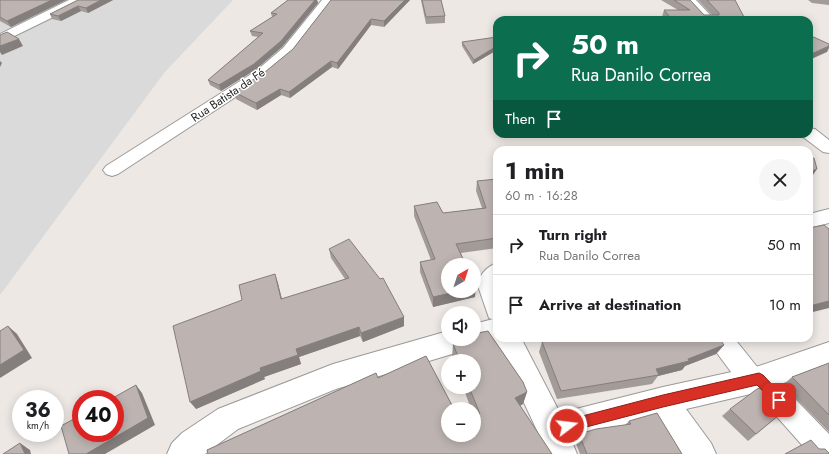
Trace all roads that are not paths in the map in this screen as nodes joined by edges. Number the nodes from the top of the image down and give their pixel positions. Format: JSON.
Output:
{"nodes":[{"id":1,"x":78,"y":0,"type":"edge"},
{"id":2,"x":689,"y":0,"type":"edge"},
{"id":3,"x":332,"y":1,"type":"edge"},
{"id":4,"x":705,"y":16,"type":"edge"},
{"id":5,"x":0,"y":39,"type":"edge"},
{"id":6,"x":813,"y":136,"type":"edge"},
{"id":7,"x":829,"y":148,"type":"edge"},
{"id":8,"x":112,"y":170,"type":"dead end"},
{"id":9,"x":493,"y":275,"type":"edge"},
{"id":10,"x":493,"y":299,"type":"edge"},
{"id":11,"x":493,"y":330,"type":"edge"},
{"id":12,"x":481,"y":334,"type":"edge"},
{"id":13,"x":509,"y":342,"type":"edge"},
{"id":14,"x":723,"y":342,"type":"edge"},
{"id":15,"x":441,"y":345,"type":"edge"},
{"id":16,"x":829,"y":354,"type":"edge"},
{"id":17,"x":755,"y":379,"type":"junction"},
{"id":18,"x":663,"y":401,"type":"junction"},
{"id":19,"x":558,"y":442,"type":"edge"},
{"id":20,"x":183,"y":454,"type":"edge"},
{"id":21,"x":700,"y":454,"type":"edge"},
{"id":22,"x":829,"y":454,"type":"edge"}],
"edges":[{"from":1,"to":5,"type":"street"},
{"from":2,"to":4,"type":"street"},
{"from":3,"to":8,"type":"street","name":"Rua Batista da Fé"},
{"from":6,"to":7,"type":"street"},
{"from":9,"to":10,"type":"street"},
{"from":11,"to":12,"type":"street"},
{"from":13,"to":19,"type":"street"},
{"from":14,"to":17,"type":"street"},
{"from":15,"to":20,"type":"street"},
{"from":16,"to":17,"type":"street"},
{"from":17,"to":18,"type":"street"},
{"from":17,"to":22,"type":"street"},
{"from":18,"to":19,"type":"street"},
{"from":18,"to":21,"type":"street"}]}
